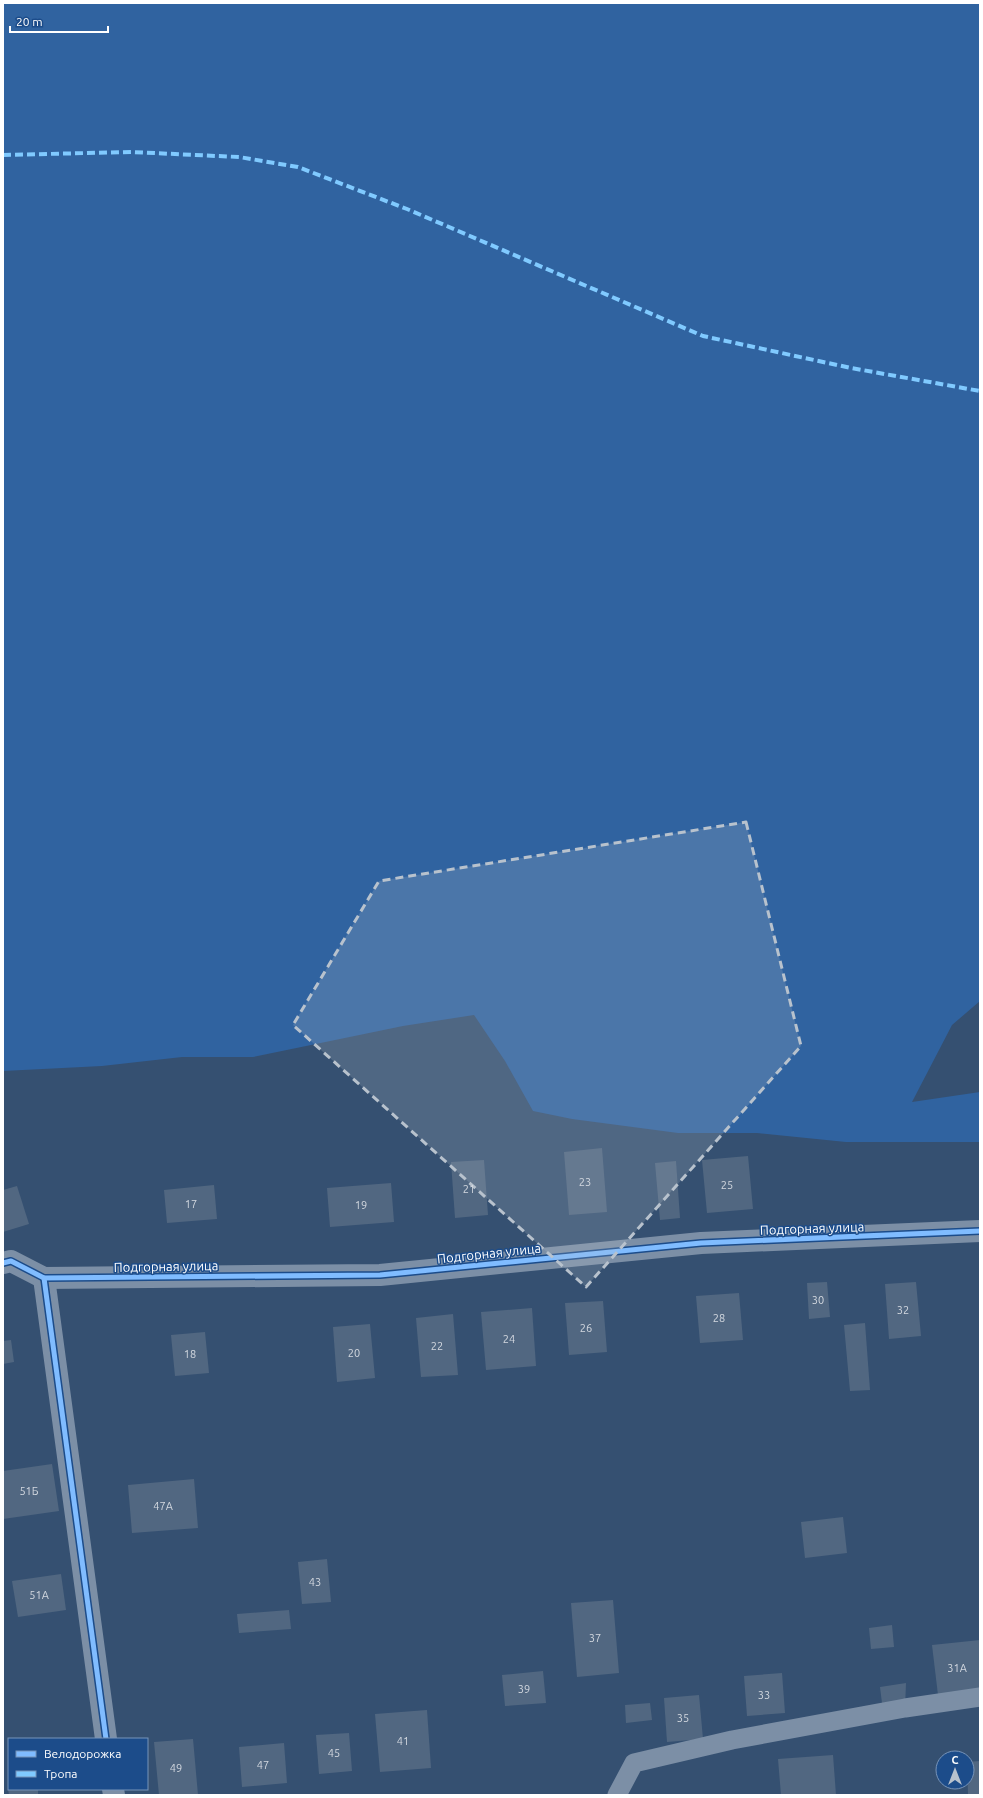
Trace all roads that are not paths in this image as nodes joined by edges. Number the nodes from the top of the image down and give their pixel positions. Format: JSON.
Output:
{"nodes":[{"id":1,"x":980,"y":1231,"type":"edge"},
{"id":2,"x":3,"y":1263,"type":"edge"},
{"id":3,"x":44,"y":1278,"type":"junction"},
{"id":4,"x":980,"y":1697,"type":"edge"},
{"id":5,"x":106,"y":1738,"type":"edge"},
{"id":6,"x":617,"y":1795,"type":"edge"}],
"edges":[{"from":1,"to":3,"type":"street","name":"Подгорная улица"},
{"from":2,"to":3,"type":"street","name":"Подгорная улица"},
{"from":3,"to":5,"type":"street"},
{"from":4,"to":6,"type":"lane"}]}
